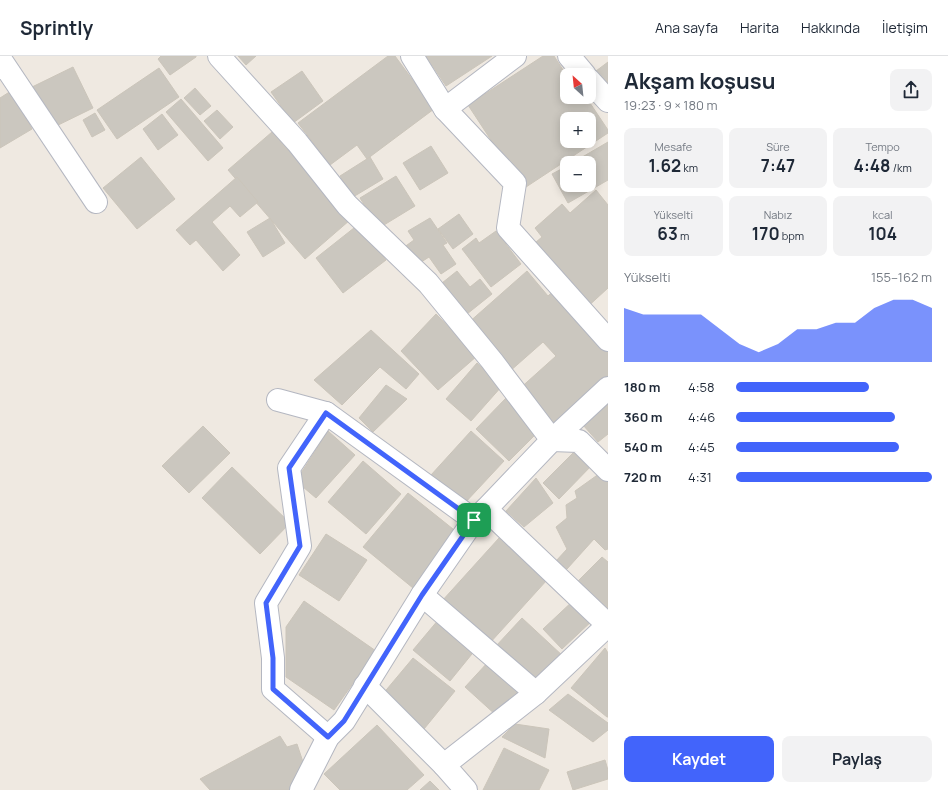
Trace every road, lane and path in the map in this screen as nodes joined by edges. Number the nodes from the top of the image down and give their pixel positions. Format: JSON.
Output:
{"nodes":[{"id":1,"x":219,"y":56,"type":"edge"},
{"id":2,"x":412,"y":56,"type":"edge"},
{"id":3,"x":515,"y":56,"type":"edge"},
{"id":4,"x":570,"y":56,"type":"edge"},
{"id":5,"x":6,"y":59,"type":"edge"},
{"id":6,"x":579,"y":68,"type":"edge"},
{"id":7,"x":596,"y":88,"type":"edge"},
{"id":8,"x":608,"y":101,"type":"edge"},
{"id":9,"x":445,"y":109,"type":"junction"},
{"id":10,"x":96,"y":202,"type":"dead end"},
{"id":11,"x":608,"y":340,"type":"edge"},
{"id":12,"x":608,"y":388,"type":"edge"},
{"id":13,"x":278,"y":400,"type":"dead end"},
{"id":14,"x":326,"y":413,"type":"junction"},
{"id":15,"x":552,"y":440,"type":"junction"},
{"id":16,"x":608,"y":470,"type":"edge"},
{"id":17,"x":480,"y":514,"type":"junction"},
{"id":18,"x":422,"y":595,"type":"junction"},
{"id":19,"x":608,"y":625,"type":"edge"},
{"id":20,"x":365,"y":686,"type":"junction"},
{"id":21,"x":536,"y":693,"type":"junction"},
{"id":22,"x":328,"y":737,"type":"junction"},
{"id":23,"x":444,"y":765,"type":"junction"},
{"id":24,"x":301,"y":790,"type":"edge"},
{"id":25,"x":466,"y":790,"type":"edge"}],
"edges":[{"from":1,"to":15,"type":"street"},
{"from":2,"to":9,"type":"street"},
{"from":3,"to":9,"type":"street"},
{"from":4,"to":6,"type":"street"},
{"from":5,"to":10,"type":"street"},
{"from":7,"to":8,"type":"street"},
{"from":9,"to":11,"type":"street"},
{"from":12,"to":15,"type":"street"},
{"from":13,"to":14,"type":"street"},
{"from":14,"to":17,"type":"street"},
{"from":14,"to":22,"type":"street"},
{"from":15,"to":16,"type":"street"},
{"from":15,"to":17,"type":"street"},
{"from":17,"to":18,"type":"street"},
{"from":17,"to":19,"type":"street"},
{"from":18,"to":20,"type":"street"},
{"from":18,"to":21,"type":"street"},
{"from":19,"to":21,"type":"street"},
{"from":20,"to":22,"type":"street"},
{"from":20,"to":23,"type":"street"},
{"from":21,"to":23,"type":"street"},
{"from":22,"to":24,"type":"street"},
{"from":23,"to":25,"type":"street"}]}
